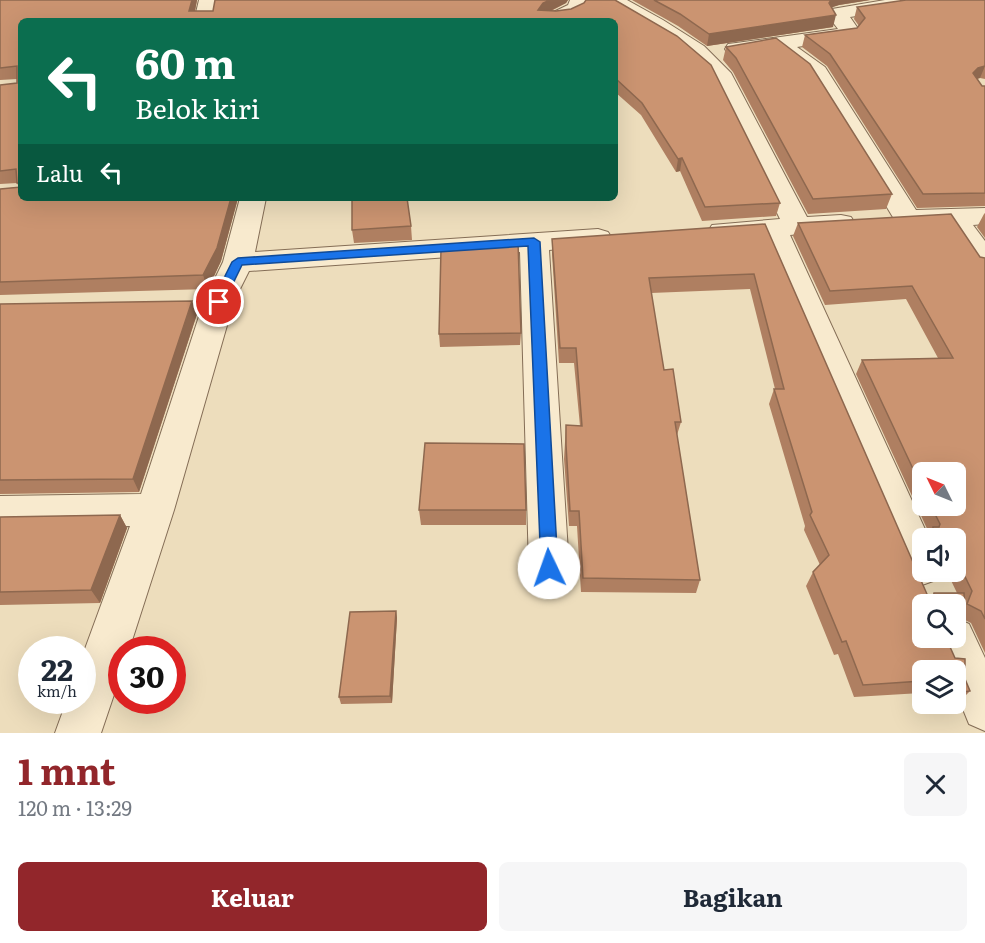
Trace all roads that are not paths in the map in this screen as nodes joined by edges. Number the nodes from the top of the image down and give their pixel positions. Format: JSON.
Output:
{"nodes":[{"id":1,"x":209,"y":0,"type":"edge"},
{"id":2,"x":580,"y":0,"type":"edge"},
{"id":3,"x":613,"y":0,"type":"edge"},
{"id":4,"x":924,"y":0,"type":"edge"},
{"id":5,"x":205,"y":18,"type":"edge"},
{"id":6,"x":556,"y":18,"type":"edge"},
{"id":7,"x":777,"y":42,"type":"junction"},
{"id":8,"x":704,"y":55,"type":"junction"},
{"id":9,"x":252,"y":201,"type":"edge"},
{"id":10,"x":985,"y":216,"type":"edge"},
{"id":11,"x":954,"y":217,"type":"junction"},
{"id":12,"x":908,"y":218,"type":"junction"},
{"id":13,"x":785,"y":227,"type":"junction"},
{"id":14,"x":701,"y":232,"type":"edge"},
{"id":15,"x":629,"y":236,"type":"edge"},
{"id":16,"x":534,"y":242,"type":"junction"},
{"id":17,"x":238,"y":262,"type":"junction"},
{"id":18,"x":985,"y":262,"type":"edge"},
{"id":19,"x":185,"y":302,"type":"edge"},
{"id":20,"x":219,"y":302,"type":"junction"},
{"id":21,"x":155,"y":510,"type":"junction"},
{"id":22,"x":0,"y":512,"type":"edge"},
{"id":23,"x":912,"y":539,"type":"edge"},
{"id":24,"x":549,"y":568,"type":"dead end"},
{"id":25,"x":958,"y":648,"type":"edge"},
{"id":26,"x":985,"y":708,"type":"edge"},
{"id":27,"x":78,"y":733,"type":"edge"}],
"edges":[{"from":1,"to":5,"type":"street"},
{"from":2,"to":6,"type":"street"},
{"from":3,"to":8,"type":"street"},
{"from":4,"to":7,"type":"street"},
{"from":7,"to":8,"type":"street"},
{"from":7,"to":12,"type":"street"},
{"from":8,"to":13,"type":"street"},
{"from":9,"to":17,"type":"street"},
{"from":10,"to":11,"type":"street"},
{"from":11,"to":12,"type":"street"},
{"from":11,"to":18,"type":"street"},
{"from":12,"to":13,"type":"street"},
{"from":13,"to":14,"type":"street"},
{"from":13,"to":23,"type":"street"},
{"from":15,"to":16,"type":"street"},
{"from":16,"to":17,"type":"street"},
{"from":16,"to":24,"type":"street"},
{"from":17,"to":20,"type":"street"},
{"from":19,"to":20,"type":"street"},
{"from":20,"to":21,"type":"street"},
{"from":21,"to":22,"type":"street"},
{"from":21,"to":27,"type":"street"},
{"from":25,"to":26,"type":"street"}]}
